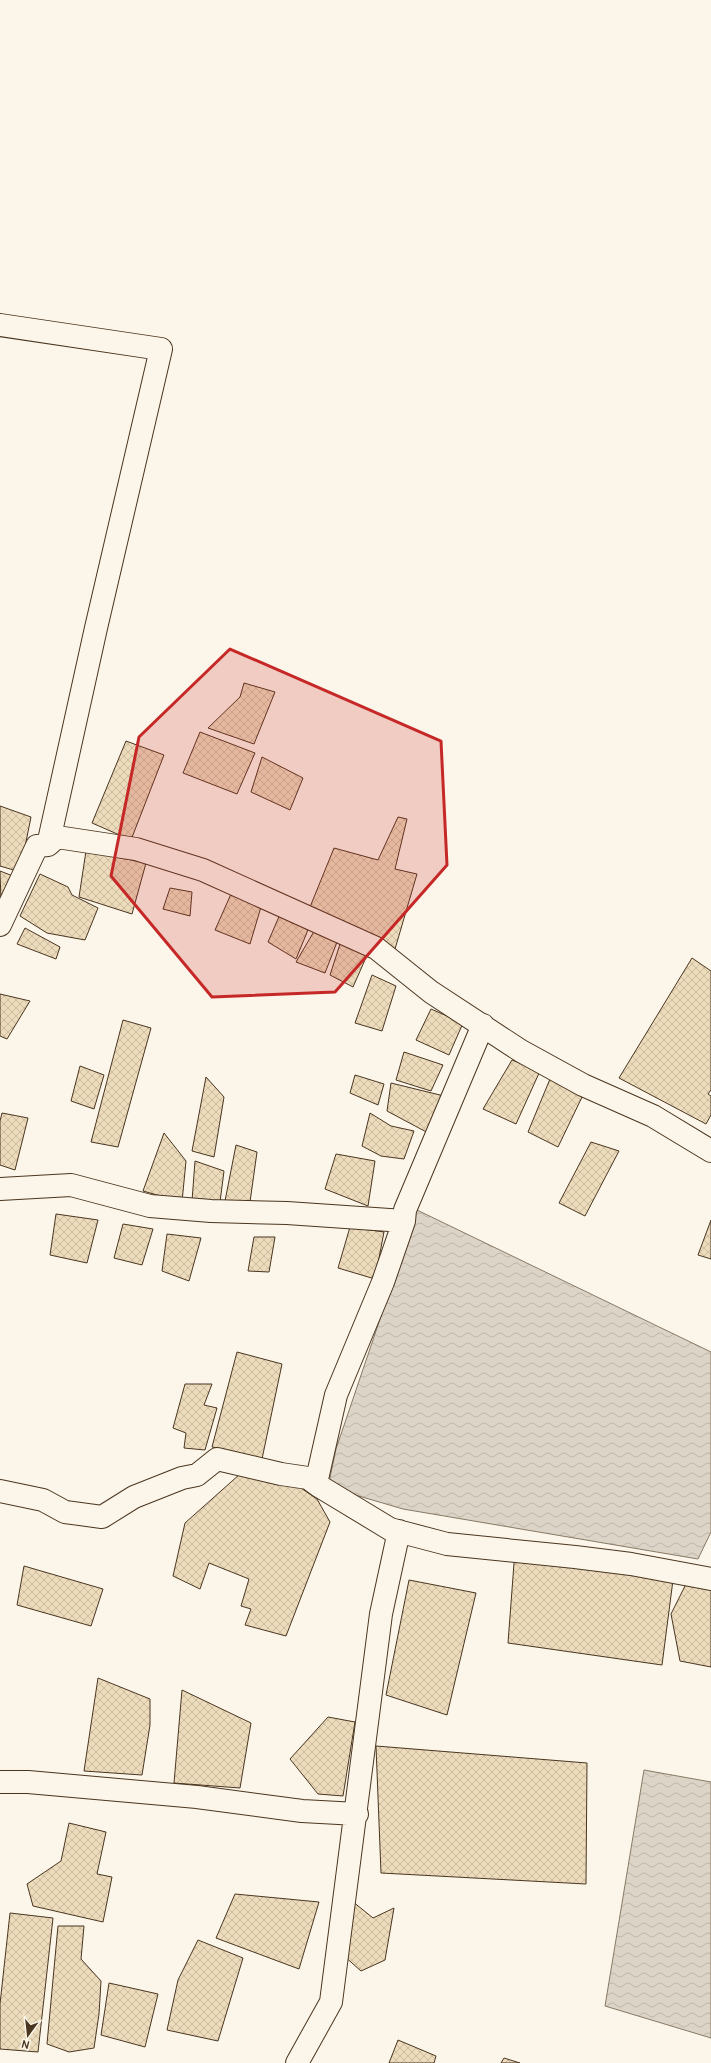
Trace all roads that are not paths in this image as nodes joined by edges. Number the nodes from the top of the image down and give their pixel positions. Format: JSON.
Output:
{"nodes":[{"id":1,"x":0,"y":325,"type":"edge"},
{"id":2,"x":48,"y":845,"type":"junction"},
{"id":3,"x":0,"y":925,"type":"edge"},
{"id":4,"x":483,"y":1025,"type":"junction"},
{"id":5,"x":711,"y":1151,"type":"edge"},
{"id":6,"x":0,"y":1189,"type":"edge"},
{"id":7,"x":404,"y":1221,"type":"junction"},
{"id":8,"x":318,"y":1486,"type":"junction"},
{"id":9,"x":0,"y":1491,"type":"edge"},
{"id":10,"x":399,"y":1531,"type":"junction"},
{"id":11,"x":711,"y":1579,"type":"edge"},
{"id":12,"x":0,"y":1782,"type":"edge"},
{"id":13,"x":357,"y":1814,"type":"junction"},
{"id":14,"x":297,"y":2063,"type":"edge"}],
"edges":[{"from":1,"to":2,"type":"street"},
{"from":2,"to":3,"type":"street"},
{"from":2,"to":4,"type":"street"},
{"from":4,"to":5,"type":"street"},
{"from":4,"to":7,"type":"street"},
{"from":6,"to":7,"type":"street"},
{"from":7,"to":8,"type":"street"},
{"from":8,"to":9,"type":"street"},
{"from":8,"to":10,"type":"street"},
{"from":10,"to":11,"type":"street"},
{"from":10,"to":13,"type":"street"},
{"from":12,"to":13,"type":"street"},
{"from":13,"to":14,"type":"street"}]}
